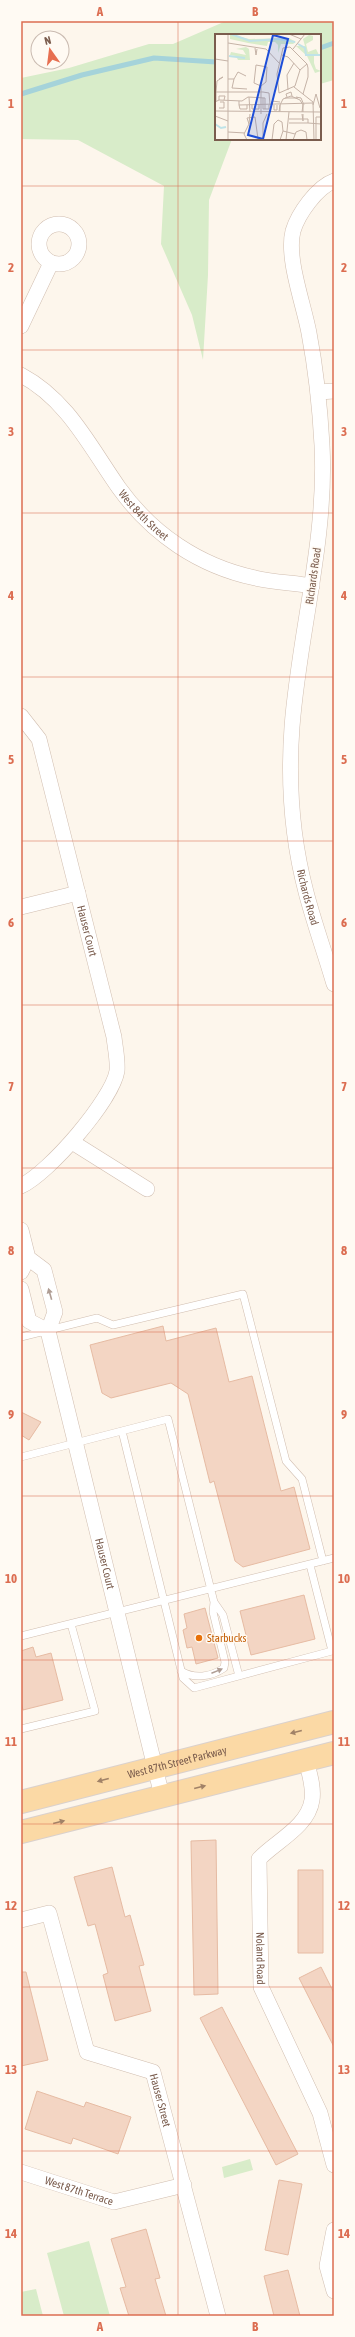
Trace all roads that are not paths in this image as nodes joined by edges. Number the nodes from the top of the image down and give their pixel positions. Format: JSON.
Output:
{"nodes":[{"id":1,"x":334,"y":181,"type":"edge"},
{"id":2,"x":51,"y":263,"type":"dead end"},
{"id":3,"x":21,"y":326,"type":"edge"},
{"id":4,"x":21,"y":375,"type":"edge"},
{"id":5,"x":334,"y":391,"type":"edge"},
{"id":6,"x":318,"y":392,"type":"junction"},
{"id":7,"x":312,"y":586,"type":"junction"},
{"id":8,"x":21,"y":716,"type":"edge"},
{"id":9,"x":78,"y":893,"type":"junction"},
{"id":10,"x":21,"y":907,"type":"edge"},
{"id":11,"x":334,"y":984,"type":"edge"},
{"id":12,"x":72,"y":1142,"type":"junction"},
{"id":13,"x":21,"y":1186,"type":"edge"},
{"id":14,"x":147,"y":1189,"type":"dead end"},
{"id":15,"x":21,"y":1230,"type":"edge"},
{"id":16,"x":28,"y":1258,"type":"junction"},
{"id":17,"x":21,"y":1272,"type":"edge"},
{"id":18,"x":21,"y":1289,"type":"edge"},
{"id":19,"x":48,"y":1331,"type":"junction"},
{"id":20,"x":21,"y":1337,"type":"edge"},
{"id":21,"x":122,"y":1431,"type":"junction"},
{"id":22,"x":75,"y":1443,"type":"junction"},
{"id":23,"x":21,"y":1457,"type":"edge"},
{"id":24,"x":334,"y":1558,"type":"edge"},
{"id":25,"x":323,"y":1562,"type":"junction"},
{"id":26,"x":310,"y":1565,"type":"junction"},
{"id":27,"x":211,"y":1589,"type":"junction"},
{"id":28,"x":164,"y":1601,"type":"junction"},
{"id":29,"x":214,"y":1602,"type":"junction"},
{"id":30,"x":117,"y":1612,"type":"junction"},
{"id":31,"x":71,"y":1624,"type":"junction"},
{"id":32,"x":21,"y":1636,"type":"edge"},
{"id":33,"x":181,"y":1670,"type":"junction"},
{"id":34,"x":239,"y":1676,"type":"junction"},
{"id":35,"x":334,"y":1722,"type":"edge"},
{"id":36,"x":21,"y":1729,"type":"edge"},
{"id":37,"x":334,"y":1753,"type":"edge"},
{"id":38,"x":306,"y":1760,"type":"junction"},
{"id":39,"x":155,"y":1767,"type":"junction"},
{"id":40,"x":162,"y":1796,"type":"junction"},
{"id":41,"x":21,"y":1802,"type":"edge"},
{"id":42,"x":21,"y":1832,"type":"edge"},
{"id":43,"x":21,"y":1920,"type":"edge"},
{"id":44,"x":334,"y":2165,"type":"edge"},
{"id":45,"x":21,"y":2172,"type":"edge"},
{"id":46,"x":184,"y":2186,"type":"junction"},
{"id":47,"x":334,"y":2230,"type":"edge"},
{"id":48,"x":334,"y":2291,"type":"edge"},
{"id":49,"x":218,"y":2316,"type":"edge"}],
"edges":[{"from":1,"to":6,"type":"street","name":"Richards Road"},
{"from":2,"to":3,"type":"street"},
{"from":4,"to":7,"type":"street","name":"West 84th Street"},
{"from":5,"to":6,"type":"street"},
{"from":6,"to":7,"type":"street","name":"Richards Road"},
{"from":7,"to":11,"type":"street","name":"Richards Road"},
{"from":8,"to":9,"type":"street","name":"Hauser Court"},
{"from":9,"to":10,"type":"street"},
{"from":9,"to":12,"type":"street","name":"Hauser Court"},
{"from":12,"to":13,"type":"street","name":"Hauser Court"},
{"from":12,"to":14,"type":"street"},
{"from":15,"to":16,"type":"street"},
{"from":16,"to":17,"type":"street"},
{"from":19,"to":16,"type":"street","one_way":true},
{"from":18,"to":19,"type":"street"},
{"from":19,"to":20,"type":"lane"},
{"from":19,"to":22,"type":"street","name":"Hauser Court"},
{"from":19,"to":25,"type":"lane"},
{"from":21,"to":22,"type":"lane"},
{"from":21,"to":27,"type":"lane"},
{"from":21,"to":28,"type":"lane"},
{"from":22,"to":23,"type":"lane"},
{"from":22,"to":30,"type":"street","name":"Hauser Court"},
{"from":24,"to":25,"type":"lane"},
{"from":25,"to":26,"type":"lane"},
{"from":26,"to":27,"type":"lane"},
{"from":26,"to":34,"type":"lane"},
{"from":27,"to":28,"type":"lane"},
{"from":27,"to":29,"type":"lane"},
{"from":28,"to":30,"type":"lane"},
{"from":28,"to":33,"type":"lane"},
{"from":33,"to":29,"type":"lane","one_way":true},
{"from":29,"to":34,"type":"lane"},
{"from":30,"to":31,"type":"lane"},
{"from":30,"to":39,"type":"street","name":"Hauser Court"},
{"from":31,"to":32,"type":"lane"},
{"from":31,"to":36,"type":"lane"},
{"from":33,"to":34,"type":"lane"},
{"from":35,"to":39,"type":"main road","name":"West 87th Street Parkway","one_way":true},
{"from":37,"to":38,"type":"main road"},
{"from":40,"to":38,"type":"main road","one_way":true},
{"from":38,"to":44,"type":"street","name":"Noland Road"},
{"from":39,"to":40,"type":"street","name":"Hauser Court"},
{"from":39,"to":41,"type":"main road","name":"West 87th Street Parkway","one_way":true},
{"from":42,"to":40,"type":"main road","one_way":true},
{"from":43,"to":46,"type":"street","name":"Hauser Street"},
{"from":45,"to":46,"type":"street","name":"West 87th Terrace"},
{"from":46,"to":49,"type":"street","name":"Hauser Street"},
{"from":47,"to":48,"type":"street"}]}
